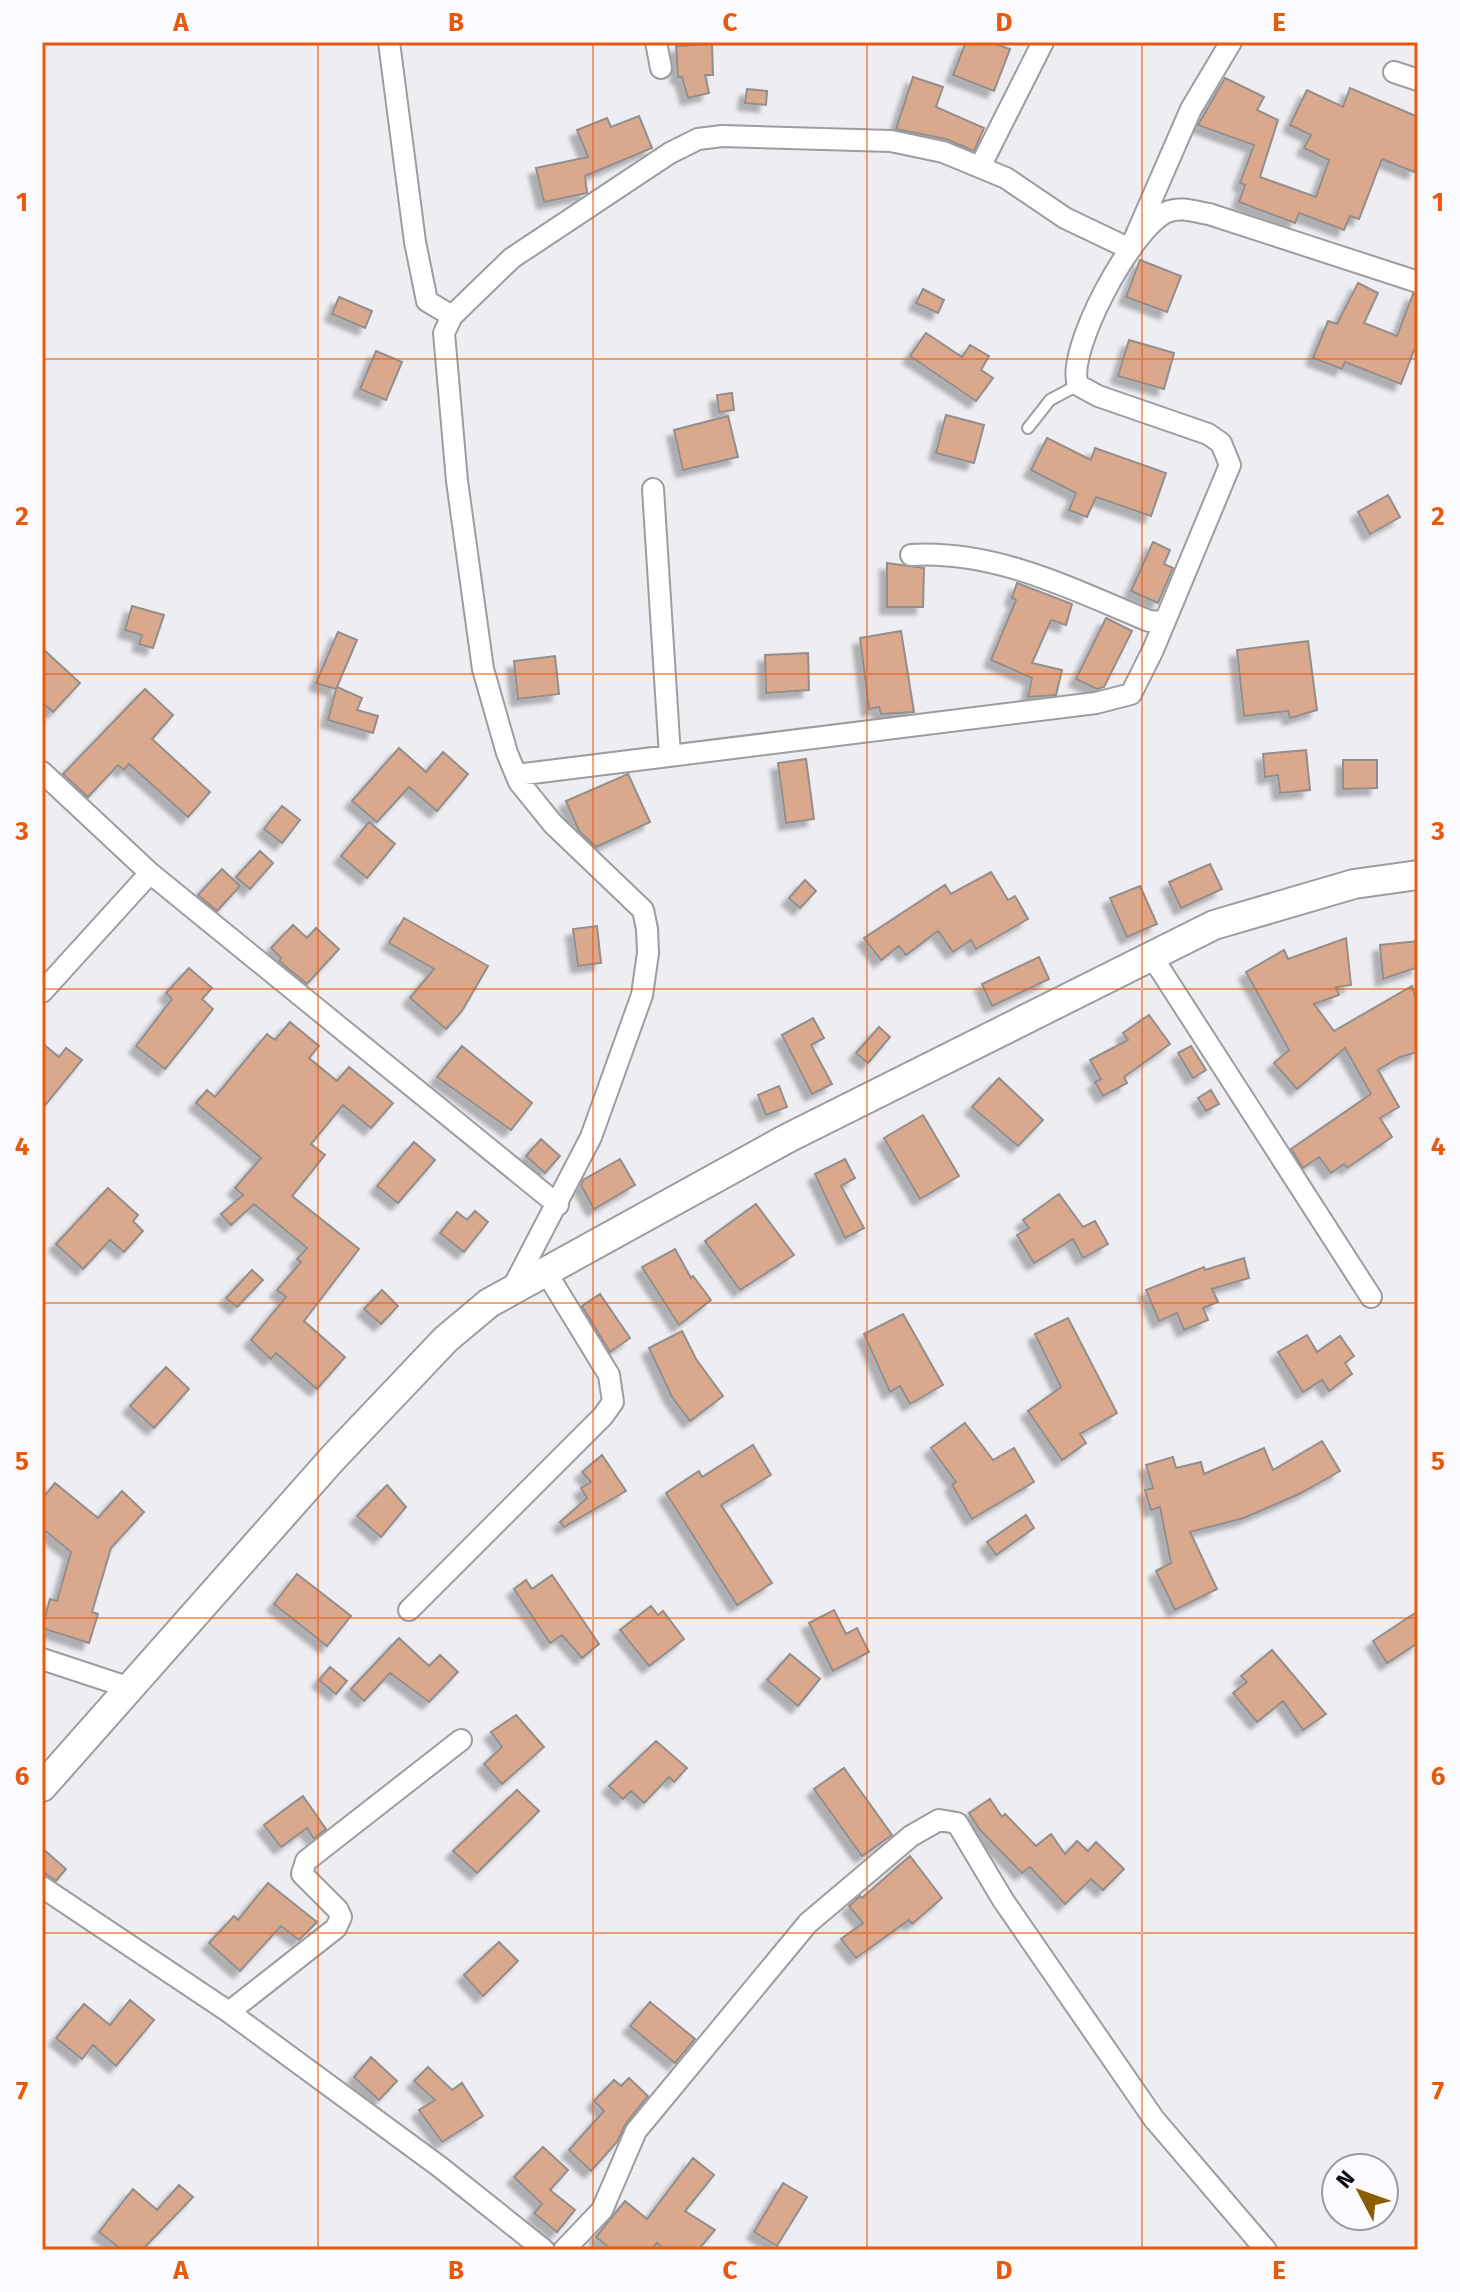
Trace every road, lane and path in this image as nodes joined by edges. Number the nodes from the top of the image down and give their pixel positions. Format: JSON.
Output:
{"nodes":[{"id":1,"x":389,"y":42,"type":"edge"},
{"id":2,"x":656,"y":42,"type":"edge"},
{"id":3,"x":1043,"y":42,"type":"edge"},
{"id":4,"x":1231,"y":42,"type":"edge"},
{"id":5,"x":661,"y":68,"type":"dead end"},
{"id":6,"x":1394,"y":72,"type":"dead end"},
{"id":7,"x":1418,"y":80,"type":"edge"},
{"id":8,"x":980,"y":167,"type":"junction"},
{"id":9,"x":1130,"y":249,"type":"junction"},
{"id":10,"x":1418,"y":282,"type":"edge"},
{"id":11,"x":452,"y":316,"type":"junction"},
{"id":12,"x":1078,"y":385,"type":"junction"},
{"id":13,"x":1028,"y":428,"type":"dead end"},
{"id":14,"x":653,"y":489,"type":"dead end"},
{"id":15,"x":911,"y":555,"type":"dead end"},
{"id":16,"x":1163,"y":622,"type":"junction"},
{"id":17,"x":670,"y":756,"type":"junction"},
{"id":18,"x":42,"y":772,"type":"edge"},
{"id":19,"x":516,"y":775,"type":"junction"},
{"id":20,"x":150,"y":873,"type":"junction"},
{"id":21,"x":1418,"y":875,"type":"edge"},
{"id":22,"x":1151,"y":955,"type":"junction"},
{"id":23,"x":42,"y":992,"type":"edge"},
{"id":24,"x":558,"y":1205,"type":"junction"},
{"id":25,"x":546,"y":1272,"type":"junction"},
{"id":26,"x":512,"y":1289,"type":"junction"},
{"id":27,"x":1371,"y":1297,"type":"dead end"},
{"id":28,"x":409,"y":1610,"type":"dead end"},
{"id":29,"x":42,"y":1659,"type":"edge"},
{"id":30,"x":130,"y":1688,"type":"junction"},
{"id":31,"x":461,"y":1740,"type":"dead end"},
{"id":32,"x":42,"y":1787,"type":"edge"},
{"id":33,"x":42,"y":1887,"type":"edge"},
{"id":34,"x":229,"y":2012,"type":"junction"},
{"id":35,"x":544,"y":2250,"type":"edge"},
{"id":36,"x":564,"y":2250,"type":"edge"},
{"id":37,"x":1266,"y":2250,"type":"edge"}],
"edges":[{"from":1,"to":11,"type":"street"},
{"from":2,"to":5,"type":"street"},
{"from":3,"to":8,"type":"street"},
{"from":4,"to":9,"type":"street"},
{"from":6,"to":7,"type":"street"},
{"from":8,"to":9,"type":"street"},
{"from":8,"to":11,"type":"street"},
{"from":9,"to":10,"type":"street"},
{"from":9,"to":12,"type":"street"},
{"from":11,"to":19,"type":"street"},
{"from":12,"to":13,"type":"lane"},
{"from":12,"to":16,"type":"street"},
{"from":14,"to":17,"type":"street"},
{"from":15,"to":16,"type":"street"},
{"from":16,"to":17,"type":"street"},
{"from":17,"to":19,"type":"street"},
{"from":18,"to":20,"type":"street"},
{"from":19,"to":24,"type":"street"},
{"from":20,"to":23,"type":"street"},
{"from":20,"to":24,"type":"street"},
{"from":21,"to":22,"type":"street"},
{"from":22,"to":25,"type":"street"},
{"from":22,"to":27,"type":"street"},
{"from":24,"to":26,"type":"street"},
{"from":25,"to":26,"type":"street"},
{"from":25,"to":28,"type":"street"},
{"from":26,"to":30,"type":"street"},
{"from":29,"to":30,"type":"street"},
{"from":30,"to":32,"type":"street"},
{"from":31,"to":34,"type":"street"},
{"from":33,"to":34,"type":"street"},
{"from":34,"to":35,"type":"street"},
{"from":36,"to":37,"type":"street"}]}
